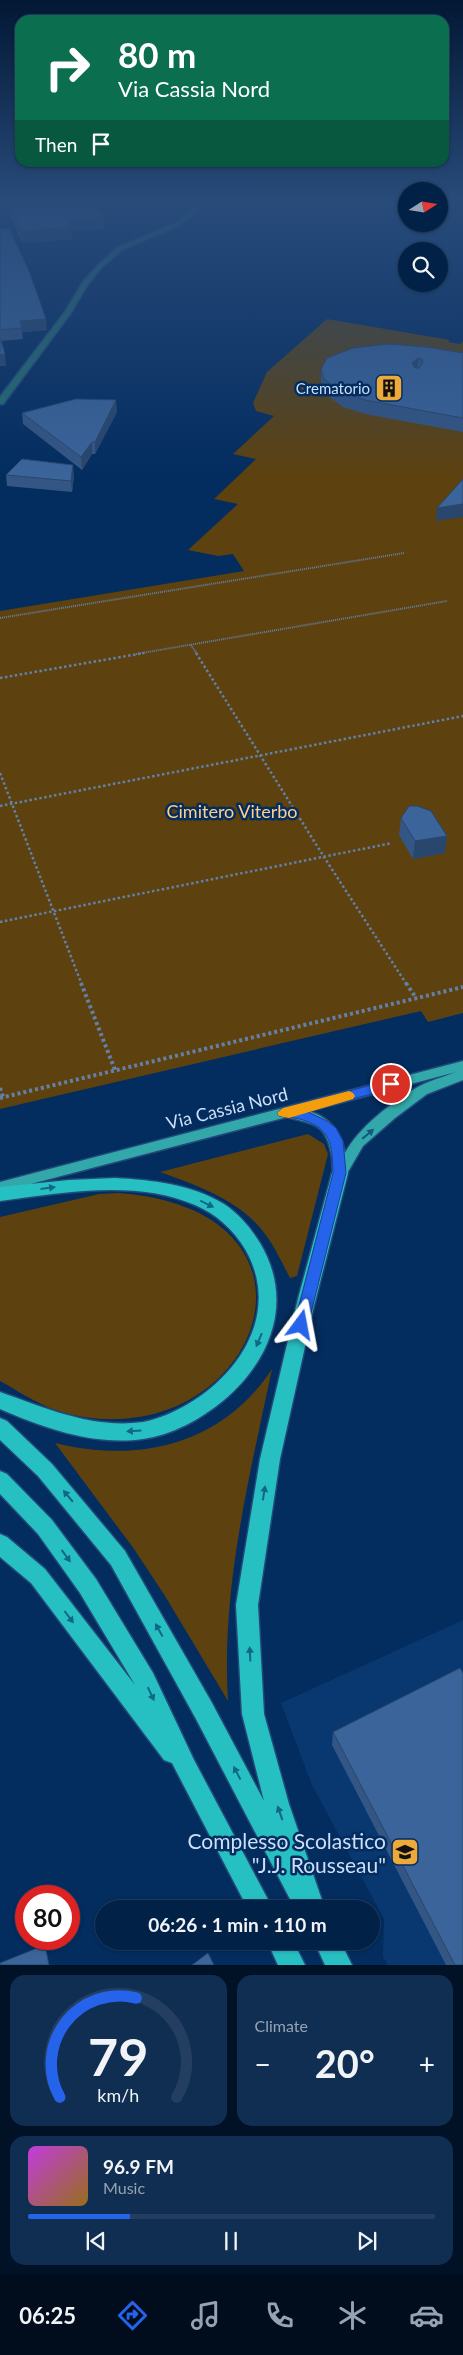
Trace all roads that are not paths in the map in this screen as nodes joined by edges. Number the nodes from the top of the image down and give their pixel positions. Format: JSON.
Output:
{"nodes":[{"id":1,"x":79,"y":294,"type":"edge"},
{"id":2,"x":0,"y":402,"type":"edge"},
{"id":3,"x":463,"y":1066,"type":"edge"},
{"id":4,"x":463,"y":1075,"type":"edge"},
{"id":5,"x":283,"y":1113,"type":"junction"},
{"id":6,"x":340,"y":1173,"type":"junction"},
{"id":7,"x":0,"y":1186,"type":"edge"},
{"id":8,"x":0,"y":1194,"type":"edge"},
{"id":9,"x":0,"y":1400,"type":"edge"},
{"id":10,"x":0,"y":1427,"type":"edge"},
{"id":11,"x":0,"y":1480,"type":"edge"},
{"id":12,"x":0,"y":1544,"type":"edge"},
{"id":13,"x":186,"y":1768,"type":"junction"},
{"id":14,"x":256,"y":1900,"type":"edge"},
{"id":15,"x":303,"y":1900,"type":"edge"},
{"id":16,"x":310,"y":1900,"type":"edge"},
{"id":17,"x":284,"y":1950,"type":"edge"},
{"id":18,"x":331,"y":1950,"type":"edge"},
{"id":19,"x":292,"y":1965,"type":"edge"},
{"id":20,"x":339,"y":1965,"type":"edge"}],
"edges":[{"from":1,"to":2,"type":"street"},
{"from":3,"to":5,"type":"main road","name":"Via Cassia Nord"},
{"from":6,"to":4,"type":"main road","one_way":true},
{"from":5,"to":6,"type":"main road"},
{"from":5,"to":7,"type":"main road","name":"Via Cassia Nord"},
{"from":16,"to":6,"type":"highway","one_way":true},
{"from":8,"to":9,"type":"highway","one_way":true},
{"from":15,"to":10,"type":"highway","one_way":true},
{"from":11,"to":13,"type":"highway","one_way":true},
{"from":12,"to":13,"type":"highway","one_way":true},
{"from":13,"to":14,"type":"highway"},
{"from":17,"to":19,"type":"highway"},
{"from":18,"to":20,"type":"highway"}]}
